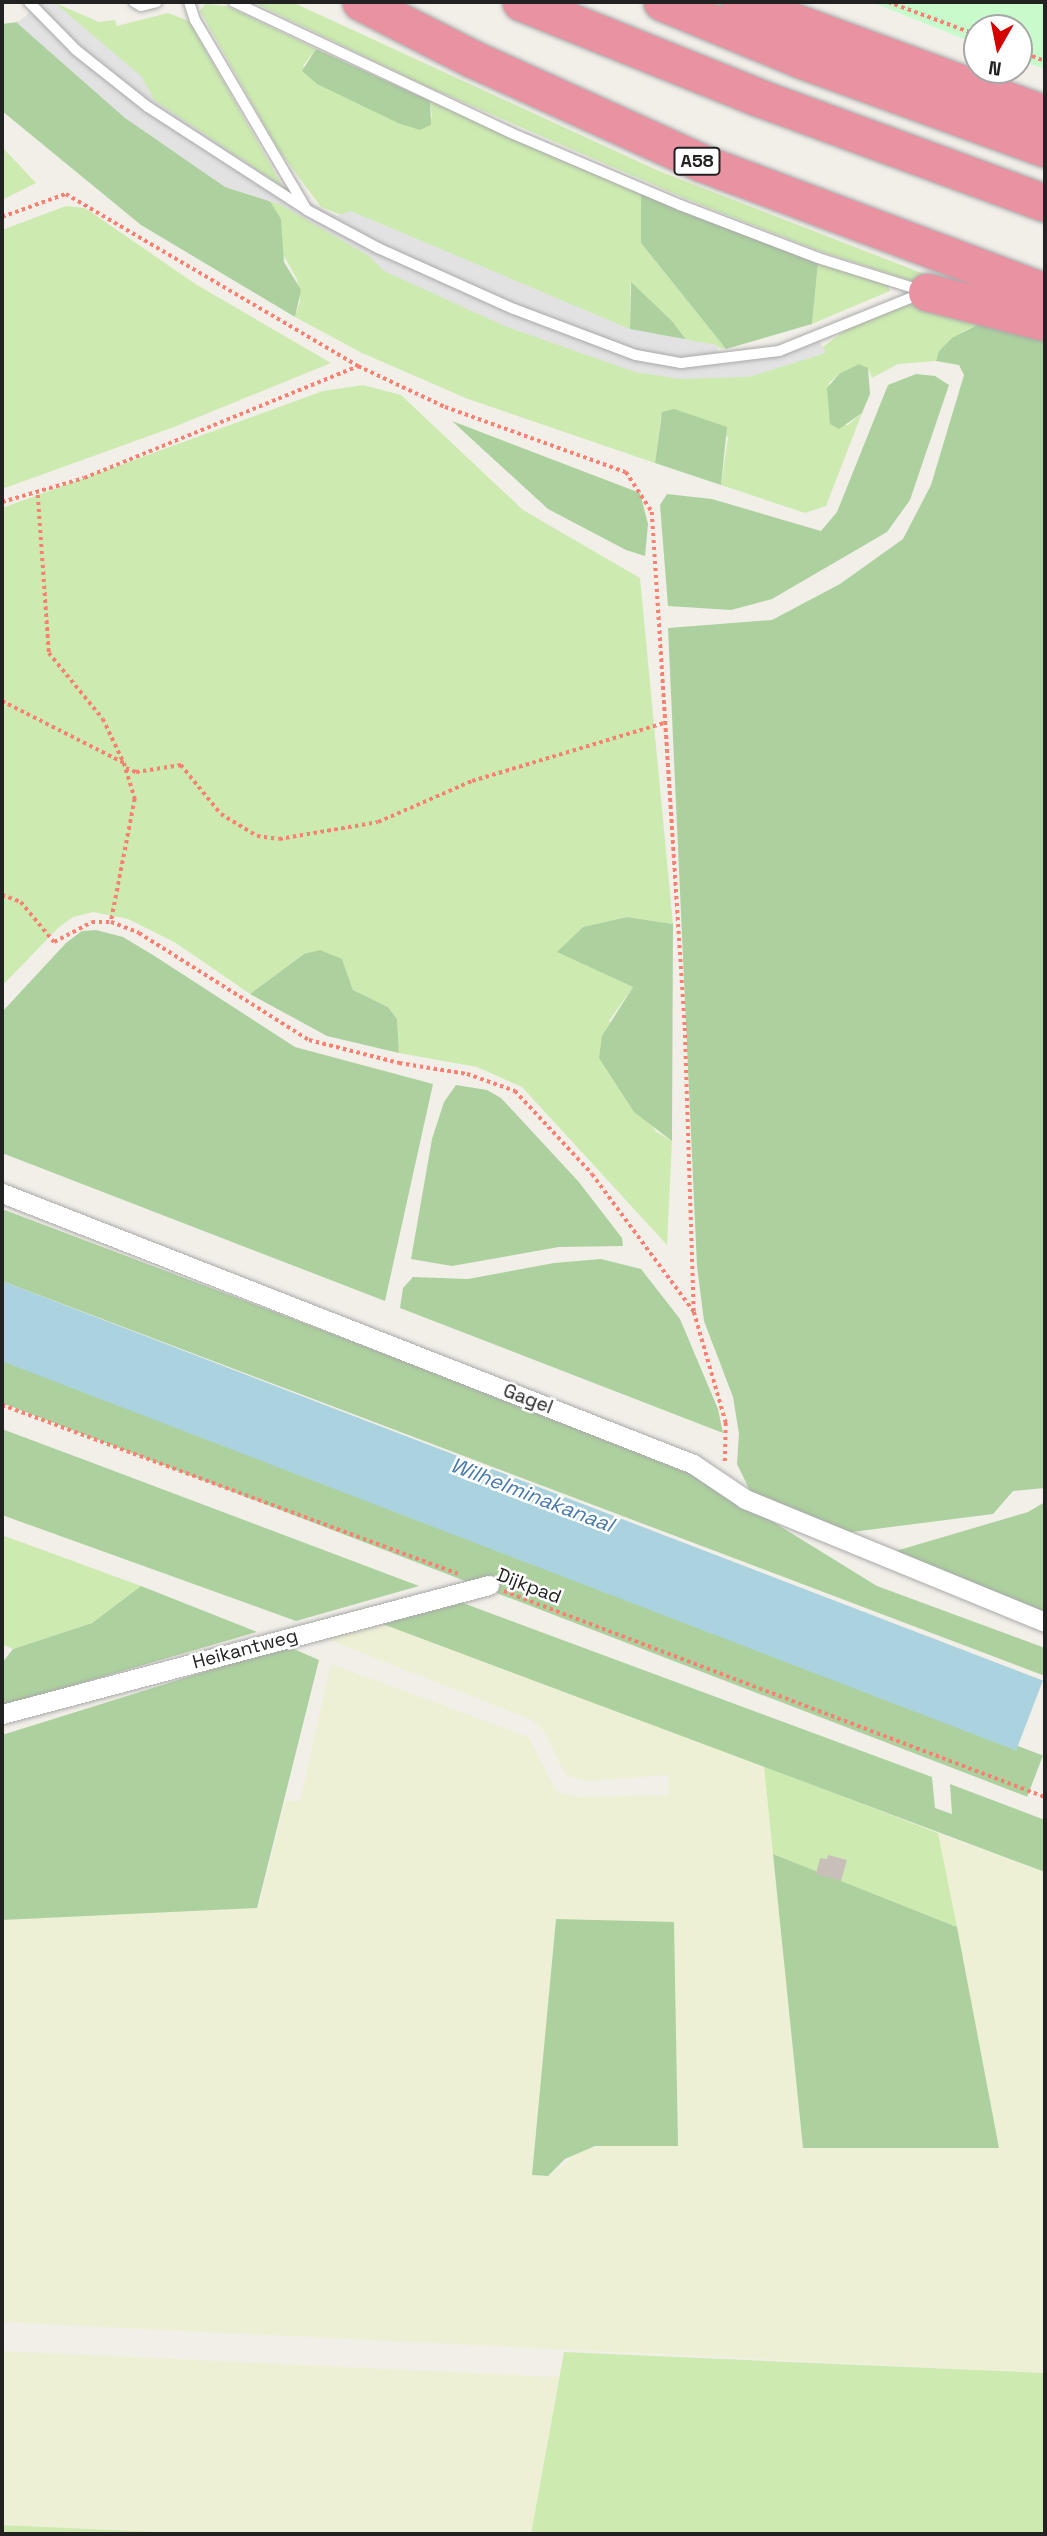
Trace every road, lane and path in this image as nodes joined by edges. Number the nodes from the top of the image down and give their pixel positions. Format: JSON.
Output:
{"nodes":[{"id":1,"x":29,"y":2,"type":"edge"},
{"id":2,"x":134,"y":2,"type":"edge"},
{"id":3,"x":157,"y":2,"type":"edge"},
{"id":4,"x":189,"y":2,"type":"edge"},
{"id":5,"x":234,"y":2,"type":"edge"},
{"id":6,"x":361,"y":2,"type":"edge"},
{"id":7,"x":521,"y":2,"type":"edge"},
{"id":8,"x":662,"y":2,"type":"edge"},
{"id":9,"x":740,"y":2,"type":"edge"},
{"id":10,"x":888,"y":2,"type":"edge"},
{"id":11,"x":963,"y":31,"type":"edge"},
{"id":12,"x":1045,"y":114,"type":"edge"},
{"id":13,"x":1045,"y":148,"type":"edge"},
{"id":14,"x":1045,"y":203,"type":"edge"},
{"id":15,"x":307,"y":210,"type":"junction"},
{"id":16,"x":2,"y":217,"type":"edge"},
{"id":17,"x":927,"y":292,"type":"junction"},
{"id":18,"x":1045,"y":292,"type":"edge"},
{"id":19,"x":1045,"y":322,"type":"edge"},
{"id":20,"x":358,"y":366,"type":"junction"},
{"id":21,"x":38,"y":495,"type":"junction"},
{"id":22,"x":2,"y":502,"type":"edge"},
{"id":23,"x":2,"y":701,"type":"edge"},
{"id":24,"x":664,"y":723,"type":"junction"},
{"id":25,"x":124,"y":762,"type":"junction"},
{"id":26,"x":125,"y":768,"type":"junction"},
{"id":27,"x":2,"y":895,"type":"edge"},
{"id":28,"x":111,"y":922,"type":"junction"},
{"id":29,"x":2,"y":1193,"type":"edge"},
{"id":30,"x":694,"y":1312,"type":"junction"},
{"id":31,"x":2,"y":1405,"type":"edge"},
{"id":32,"x":725,"y":1484,"type":"junction"},
{"id":33,"x":489,"y":1585,"type":"junction"},
{"id":34,"x":1045,"y":1622,"type":"edge"},
{"id":35,"x":2,"y":1714,"type":"edge"},
{"id":36,"x":1045,"y":1797,"type":"edge"}],
"edges":[{"from":1,"to":15,"type":"lane","number":"A58"},
{"from":2,"to":3,"type":"lane"},
{"from":4,"to":15,"type":"lane"},
{"from":5,"to":17,"type":"lane","number":"A58"},
{"from":6,"to":18,"type":"highway","number":"A58"},
{"from":7,"to":14,"type":"highway"},
{"from":8,"to":13,"type":"highway"},
{"from":9,"to":12,"type":"highway"},
{"from":10,"to":11,"type":"path"},
{"from":15,"to":17,"type":"lane","number":"A58"},
{"from":16,"to":20,"type":"path"},
{"from":17,"to":19,"type":"highway","number":"A58"},
{"from":20,"to":21,"type":"path"},
{"from":20,"to":24,"type":"path"},
{"from":21,"to":22,"type":"path"},
{"from":21,"to":25,"type":"path"},
{"from":23,"to":25,"type":"path"},
{"from":24,"to":26,"type":"path"},
{"from":24,"to":30,"type":"path"},
{"from":25,"to":26,"type":"path"},
{"from":26,"to":28,"type":"path"},
{"from":27,"to":28,"type":"path"},
{"from":28,"to":30,"type":"path"},
{"from":29,"to":32,"type":"street","name":"Gagel"},
{"from":30,"to":32,"type":"path"},
{"from":31,"to":33,"type":"path","name":"Dijkpad"},
{"from":32,"to":34,"type":"street","name":"Gagel"},
{"from":33,"to":35,"type":"street","name":"Heikantweg"},
{"from":33,"to":36,"type":"path","name":"Dijkpad"}]}
